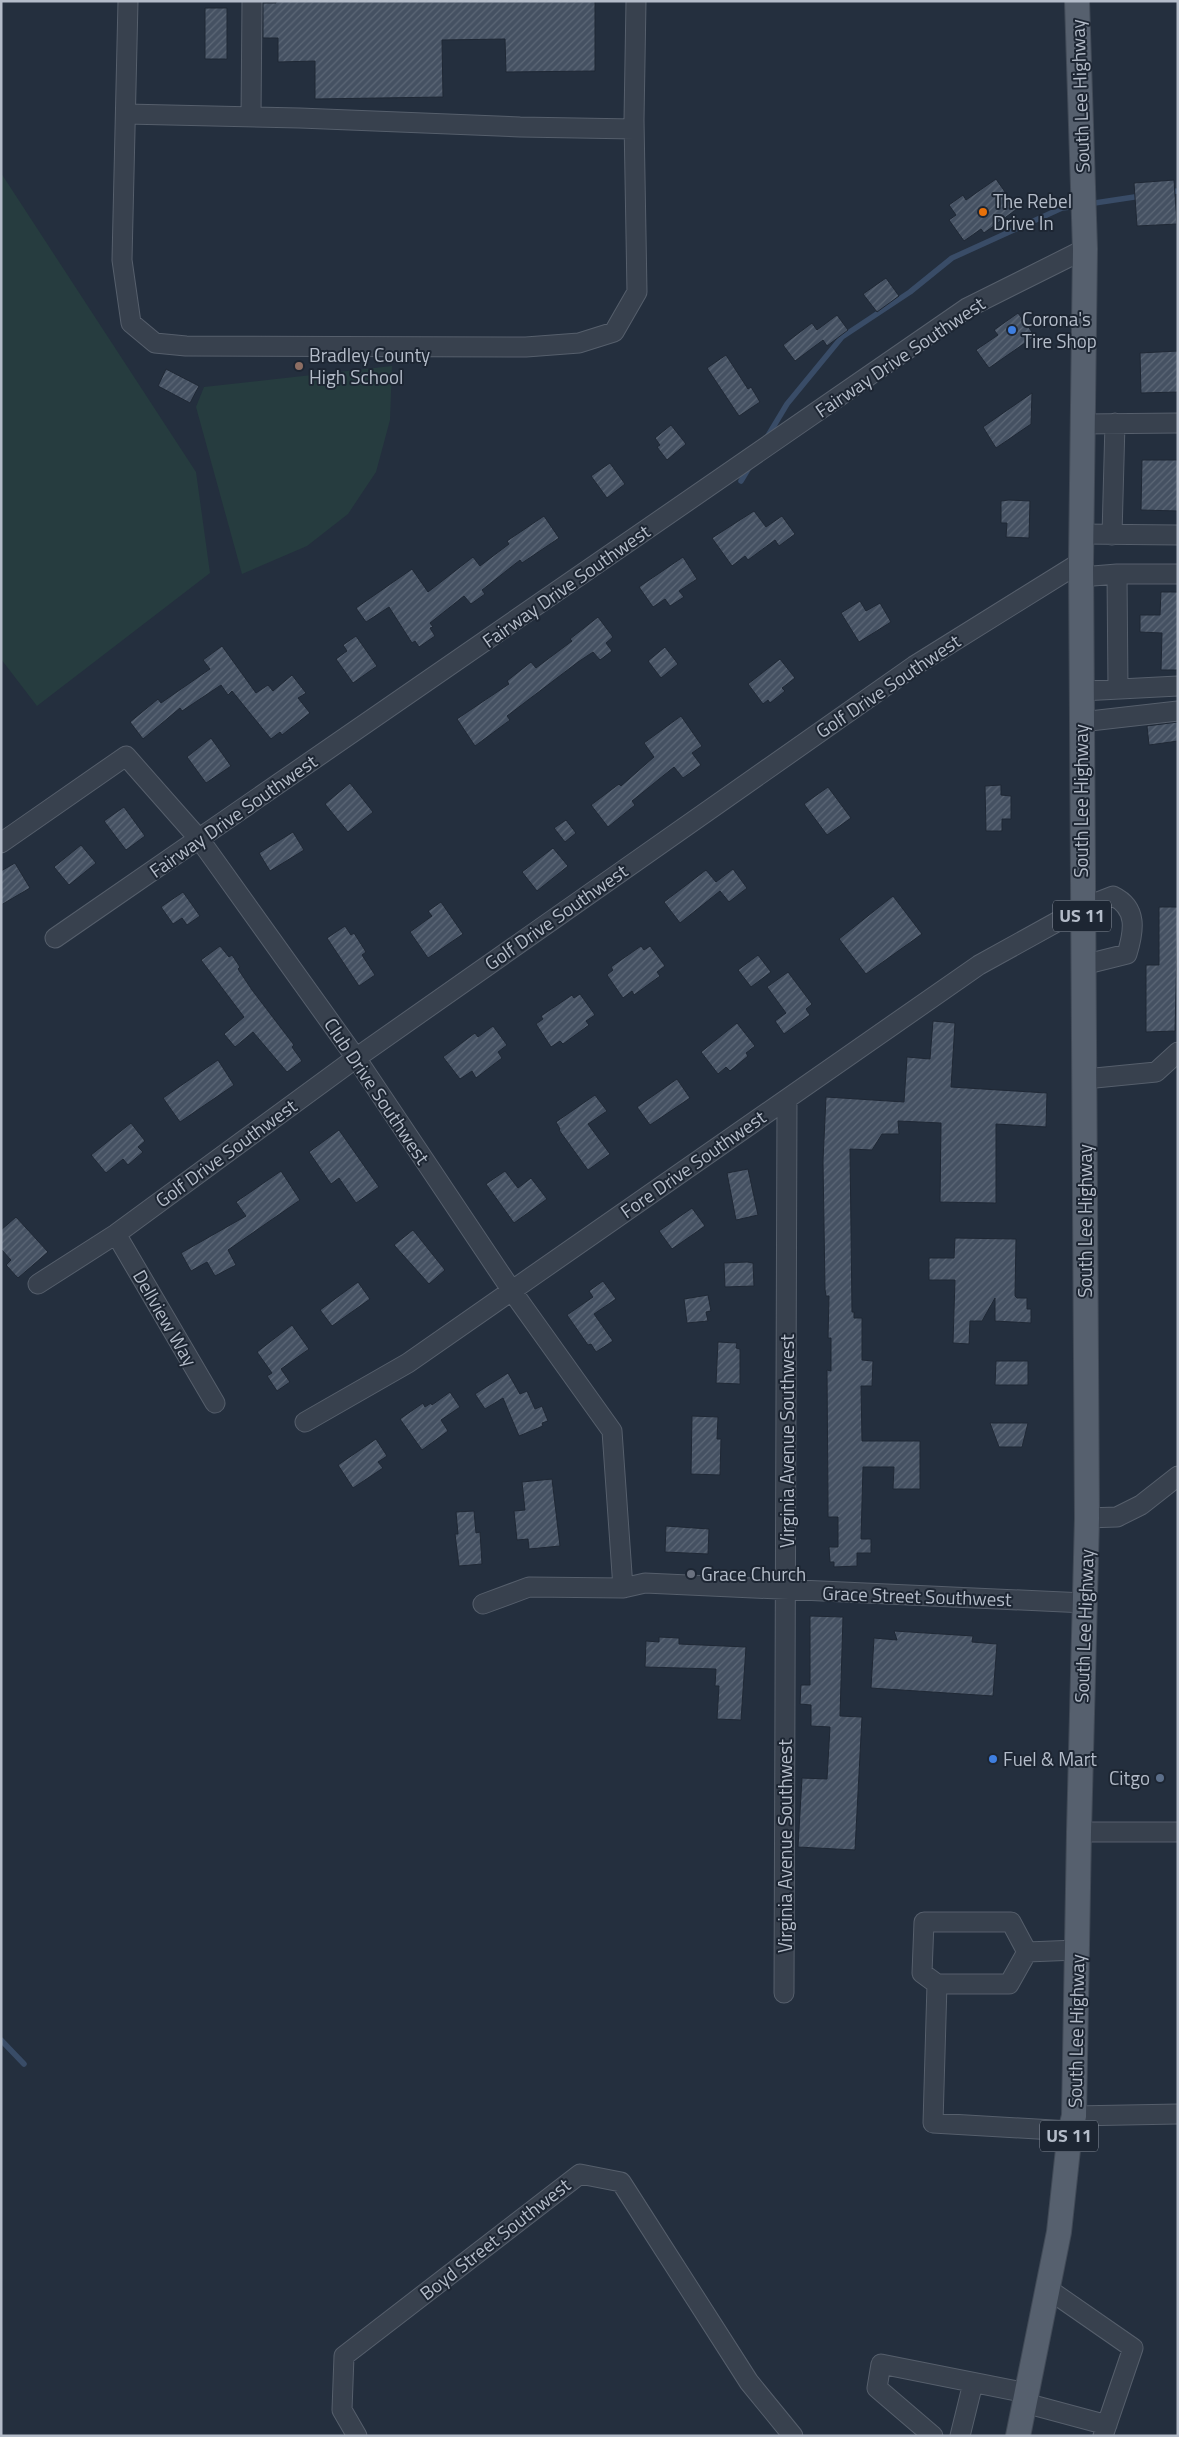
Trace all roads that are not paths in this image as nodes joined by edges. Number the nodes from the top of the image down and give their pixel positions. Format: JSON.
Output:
{"nodes":[{"id":1,"x":128,"y":1,"type":"edge"},
{"id":2,"x":252,"y":1,"type":"edge"},
{"id":3,"x":636,"y":1,"type":"edge"},
{"id":4,"x":1077,"y":1,"type":"edge"},
{"id":5,"x":126,"y":114,"type":"junction"},
{"id":6,"x":251,"y":117,"type":"junction"},
{"id":7,"x":634,"y":129,"type":"junction"},
{"id":8,"x":1086,"y":249,"type":"junction"},
{"id":9,"x":1114,"y":423,"type":"junction"},
{"id":10,"x":1178,"y":423,"type":"edge"},
{"id":11,"x":1083,"y":424,"type":"junction"},
{"id":12,"x":1081,"y":534,"type":"junction"},
{"id":13,"x":1112,"y":535,"type":"junction"},
{"id":14,"x":1178,"y":536,"type":"edge"},
{"id":15,"x":1081,"y":569,"type":"junction"},
{"id":16,"x":1117,"y":574,"type":"junction"},
{"id":17,"x":1178,"y":574,"type":"edge"},
{"id":18,"x":1178,"y":686,"type":"edge"},
{"id":19,"x":1118,"y":689,"type":"junction"},
{"id":20,"x":1081,"y":691,"type":"junction"},
{"id":21,"x":1178,"y":712,"type":"edge"},
{"id":22,"x":1081,"y":722,"type":"junction"},
{"id":23,"x":200,"y":840,"type":"junction"},
{"id":24,"x":2,"y":841,"type":"edge"},
{"id":25,"x":1082,"y":908,"type":"junction"},
{"id":26,"x":55,"y":938,"type":"dead end"},
{"id":27,"x":1083,"y":965,"type":"junction"},
{"id":28,"x":1178,"y":1052,"type":"edge"},
{"id":29,"x":356,"y":1058,"type":"junction"},
{"id":30,"x":1084,"y":1079,"type":"junction"},
{"id":31,"x":787,"y":1099,"type":"junction"},
{"id":32,"x":116,"y":1234,"type":"junction"},
{"id":33,"x":38,"y":1284,"type":"dead end"},
{"id":34,"x":512,"y":1291,"type":"junction"},
{"id":35,"x":215,"y":1403,"type":"dead end"},
{"id":36,"x":305,"y":1422,"type":"dead end"},
{"id":37,"x":1178,"y":1476,"type":"edge"},
{"id":38,"x":1087,"y":1518,"type":"junction"},
{"id":39,"x":623,"y":1588,"type":"junction"},
{"id":40,"x":787,"y":1591,"type":"junction"},
{"id":41,"x":1084,"y":1603,"type":"junction"},
{"id":42,"x":483,"y":1604,"type":"dead end"},
{"id":43,"x":1078,"y":1832,"type":"junction"},
{"id":44,"x":1178,"y":1832,"type":"edge"},
{"id":45,"x":1077,"y":1950,"type":"junction"},
{"id":46,"x":1027,"y":1952,"type":"junction"},
{"id":47,"x":937,"y":1984,"type":"junction"},
{"id":48,"x":784,"y":1992,"type":"dead end"},
{"id":49,"x":1178,"y":2114,"type":"edge"},
{"id":50,"x":1072,"y":2123,"type":"junction"},
{"id":51,"x":1048,"y":2289,"type":"junction"},
{"id":52,"x":973,"y":2383,"type":"junction"},
{"id":53,"x":1026,"y":2398,"type":"junction"},
{"id":54,"x":1105,"y":2430,"type":"edge"},
{"id":55,"x":357,"y":2436,"type":"edge"},
{"id":56,"x":792,"y":2436,"type":"edge"},
{"id":57,"x":932,"y":2436,"type":"edge"},
{"id":58,"x":960,"y":2436,"type":"edge"},
{"id":59,"x":1018,"y":2436,"type":"edge"}],
"edges":[{"from":1,"to":5,"type":"street"},
{"from":2,"to":6,"type":"street"},
{"from":3,"to":7,"type":"street"},
{"from":4,"to":8,"type":"main road","name":"South Lee Highway","number":"US 11"},
{"from":5,"to":6,"type":"street"},
{"from":5,"to":7,"type":"street"},
{"from":6,"to":7,"type":"street"},
{"from":8,"to":11,"type":"main road","name":"South Lee Highway","number":"US 11"},
{"from":8,"to":23,"type":"street","name":"Fairway Drive Southwest"},
{"from":9,"to":10,"type":"street"},
{"from":9,"to":11,"type":"street"},
{"from":9,"to":13,"type":"street"},
{"from":11,"to":12,"type":"main road","name":"South Lee Highway","number":"US 11"},
{"from":12,"to":13,"type":"street"},
{"from":12,"to":15,"type":"main road","name":"South Lee Highway","number":"US 11"},
{"from":13,"to":14,"type":"street"},
{"from":15,"to":16,"type":"street"},
{"from":15,"to":20,"type":"main road","name":"South Lee Highway","number":"US 11"},
{"from":15,"to":29,"type":"street","name":"Golf Drive Southwest"},
{"from":16,"to":17,"type":"street"},
{"from":16,"to":19,"type":"street"},
{"from":18,"to":19,"type":"street"},
{"from":19,"to":20,"type":"street"},
{"from":20,"to":22,"type":"main road","name":"South Lee Highway","number":"US 11"},
{"from":21,"to":22,"type":"street"},
{"from":22,"to":25,"type":"main road","name":"South Lee Highway","number":"US 11"},
{"from":23,"to":24,"type":"street","name":"Club Drive Southwest"},
{"from":23,"to":26,"type":"street","name":"Fairway Drive Southwest"},
{"from":23,"to":29,"type":"street","name":"Club Drive Southwest"},
{"from":25,"to":27,"type":"main road","name":"South Lee Highway","number":"US 11"},
{"from":25,"to":27,"type":"street","name":"Fore Drive Southwest"},
{"from":25,"to":31,"type":"street","name":"Fore Drive Southwest"},
{"from":27,"to":30,"type":"main road","name":"South Lee Highway","number":"US 11"},
{"from":28,"to":30,"type":"street"},
{"from":29,"to":32,"type":"street","name":"Golf Drive Southwest"},
{"from":29,"to":34,"type":"street","name":"Club Drive Southwest"},
{"from":30,"to":38,"type":"main road","name":"South Lee Highway","number":"US 11"},
{"from":31,"to":34,"type":"street","name":"Fore Drive Southwest"},
{"from":31,"to":40,"type":"street","name":"Virginia Avenue Southwest"},
{"from":32,"to":33,"type":"street","name":"Golf Drive Southwest"},
{"from":32,"to":35,"type":"street","name":"Dellview Way"},
{"from":34,"to":36,"type":"street","name":"Fore Drive Southwest"},
{"from":34,"to":39,"type":"street","name":"Club Drive Southwest"},
{"from":37,"to":38,"type":"street"},
{"from":38,"to":41,"type":"main road","name":"South Lee Highway","number":"US 11"},
{"from":39,"to":40,"type":"street","name":"Grace Street Southwest"},
{"from":39,"to":42,"type":"street","name":"Grace Street Southwest"},
{"from":40,"to":41,"type":"street","name":"Grace Street Southwest"},
{"from":40,"to":48,"type":"street","name":"Virginia Avenue Southwest"},
{"from":41,"to":43,"type":"main road","name":"South Lee Highway","number":"US 11"},
{"from":43,"to":44,"type":"street"},
{"from":43,"to":45,"type":"main road","name":"South Lee Highway","number":"US 11"},
{"from":45,"to":46,"type":"street"},
{"from":45,"to":50,"type":"main road","name":"South Lee Highway","number":"US 11"},
{"from":46,"to":47,"type":"street"},
{"from":46,"to":47,"type":"street"},
{"from":47,"to":50,"type":"street"},
{"from":49,"to":50,"type":"street"},
{"from":50,"to":51,"type":"main road","name":"South Lee Highway","number":"US 11"},
{"from":51,"to":53,"type":"main road","name":"South Lee Highway","number":"US 11"},
{"from":51,"to":54,"type":"street"},
{"from":52,"to":53,"type":"street"},
{"from":52,"to":57,"type":"street"},
{"from":52,"to":58,"type":"street"},
{"from":53,"to":54,"type":"street"},
{"from":53,"to":59,"type":"main road","name":"South Lee Highway","number":"US 11"},
{"from":55,"to":56,"type":"street","name":"Boyd Street Southwest"}]}
